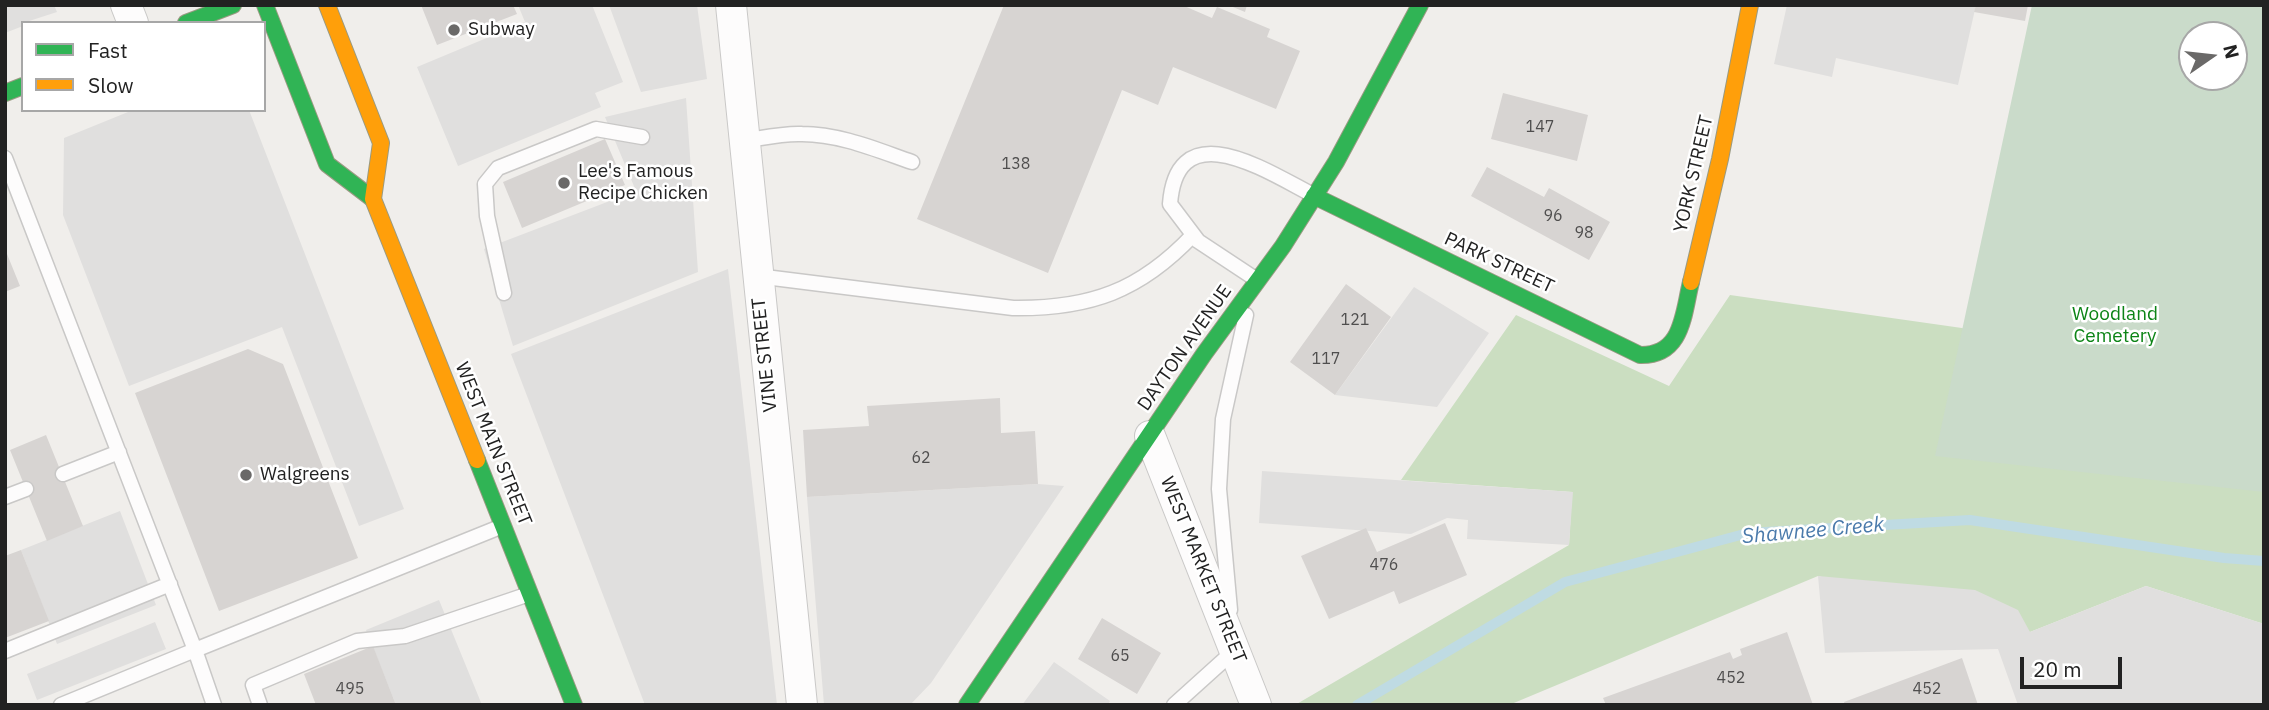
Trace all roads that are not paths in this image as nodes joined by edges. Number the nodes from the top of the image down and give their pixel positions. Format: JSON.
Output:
{"nodes":[{"id":1,"x":233,"y":5,"type":"edge"},
{"id":2,"x":265,"y":5,"type":"edge"},
{"id":3,"x":327,"y":5,"type":"edge"},
{"id":4,"x":730,"y":5,"type":"edge"},
{"id":5,"x":1420,"y":5,"type":"edge"},
{"id":6,"x":1750,"y":5,"type":"edge"},
{"id":7,"x":191,"y":21,"type":"edge"},
{"id":8,"x":642,"y":137,"type":"dead end"},
{"id":9,"x":743,"y":141,"type":"junction"},
{"id":10,"x":5,"y":158,"type":"edge"},
{"id":11,"x":912,"y":163,"type":"dead end"},
{"id":12,"x":1314,"y":196,"type":"junction"},
{"id":13,"x":373,"y":199,"type":"junction"},
{"id":14,"x":1193,"y":235,"type":"junction"},
{"id":15,"x":757,"y":276,"type":"junction"},
{"id":16,"x":1254,"y":285,"type":"junction"},
{"id":17,"x":504,"y":293,"type":"dead end"},
{"id":18,"x":1669,"y":349,"type":"joint"},
{"id":19,"x":1150,"y":436,"type":"junction"},
{"id":20,"x":119,"y":452,"type":"junction"},
{"id":21,"x":62,"y":474,"type":"dead end"},
{"id":22,"x":26,"y":489,"type":"dead end"},
{"id":23,"x":5,"y":497,"type":"edge"},
{"id":24,"x":503,"y":526,"type":"junction"},
{"id":25,"x":170,"y":584,"type":"junction"},
{"id":26,"x":530,"y":593,"type":"junction"},
{"id":27,"x":195,"y":650,"type":"junction"},
{"id":28,"x":1235,"y":650,"type":"junction"},
{"id":29,"x":5,"y":651,"type":"edge"},
{"id":30,"x":61,"y":705,"type":"edge"},
{"id":31,"x":214,"y":705,"type":"edge"},
{"id":32,"x":260,"y":705,"type":"edge"},
{"id":33,"x":574,"y":705,"type":"edge"},
{"id":34,"x":802,"y":705,"type":"edge"},
{"id":35,"x":967,"y":705,"type":"edge"},
{"id":36,"x":1174,"y":705,"type":"edge"},
{"id":37,"x":1256,"y":705,"type":"edge"}],
"edges":[{"from":1,"to":7,"type":"main road"},
{"from":2,"to":13,"type":"main road"},
{"from":3,"to":13,"type":"main road","name":"WEST MAIN STREET"},
{"from":4,"to":9,"type":"street","name":"VINE STREET"},
{"from":5,"to":12,"type":"main road","name":"DAYTON AVENUE"},
{"from":6,"to":18,"type":"main road","name":"YORK STREET"},
{"from":8,"to":17,"type":"lane"},
{"from":9,"to":11,"type":"lane"},
{"from":9,"to":15,"type":"street","name":"VINE STREET"},
{"from":10,"to":20,"type":"lane"},
{"from":12,"to":14,"type":"lane"},
{"from":12,"to":16,"type":"main road","name":"DAYTON AVENUE"},
{"from":12,"to":18,"type":"main road","name":"PARK STREET"},
{"from":13,"to":24,"type":"main road","name":"WEST MAIN STREET"},
{"from":14,"to":15,"type":"lane"},
{"from":14,"to":16,"type":"lane"},
{"from":15,"to":34,"type":"street","name":"VINE STREET"},
{"from":16,"to":19,"type":"main road","name":"DAYTON AVENUE"},
{"from":16,"to":28,"type":"lane"},
{"from":19,"to":28,"type":"street","name":"WEST MARKET STREET"},
{"from":19,"to":35,"type":"main road","name":"DAYTON AVENUE"},
{"from":20,"to":21,"type":"lane"},
{"from":20,"to":25,"type":"lane"},
{"from":22,"to":23,"type":"lane"},
{"from":24,"to":26,"type":"main road","name":"WEST MAIN STREET"},
{"from":24,"to":27,"type":"lane"},
{"from":25,"to":27,"type":"lane"},
{"from":25,"to":29,"type":"lane"},
{"from":26,"to":32,"type":"lane"},
{"from":26,"to":33,"type":"main road","name":"WEST MAIN STREET"},
{"from":27,"to":30,"type":"lane"},
{"from":27,"to":31,"type":"lane"},
{"from":28,"to":36,"type":"lane"},
{"from":28,"to":37,"type":"street","name":"WEST MARKET STREET"}]}
